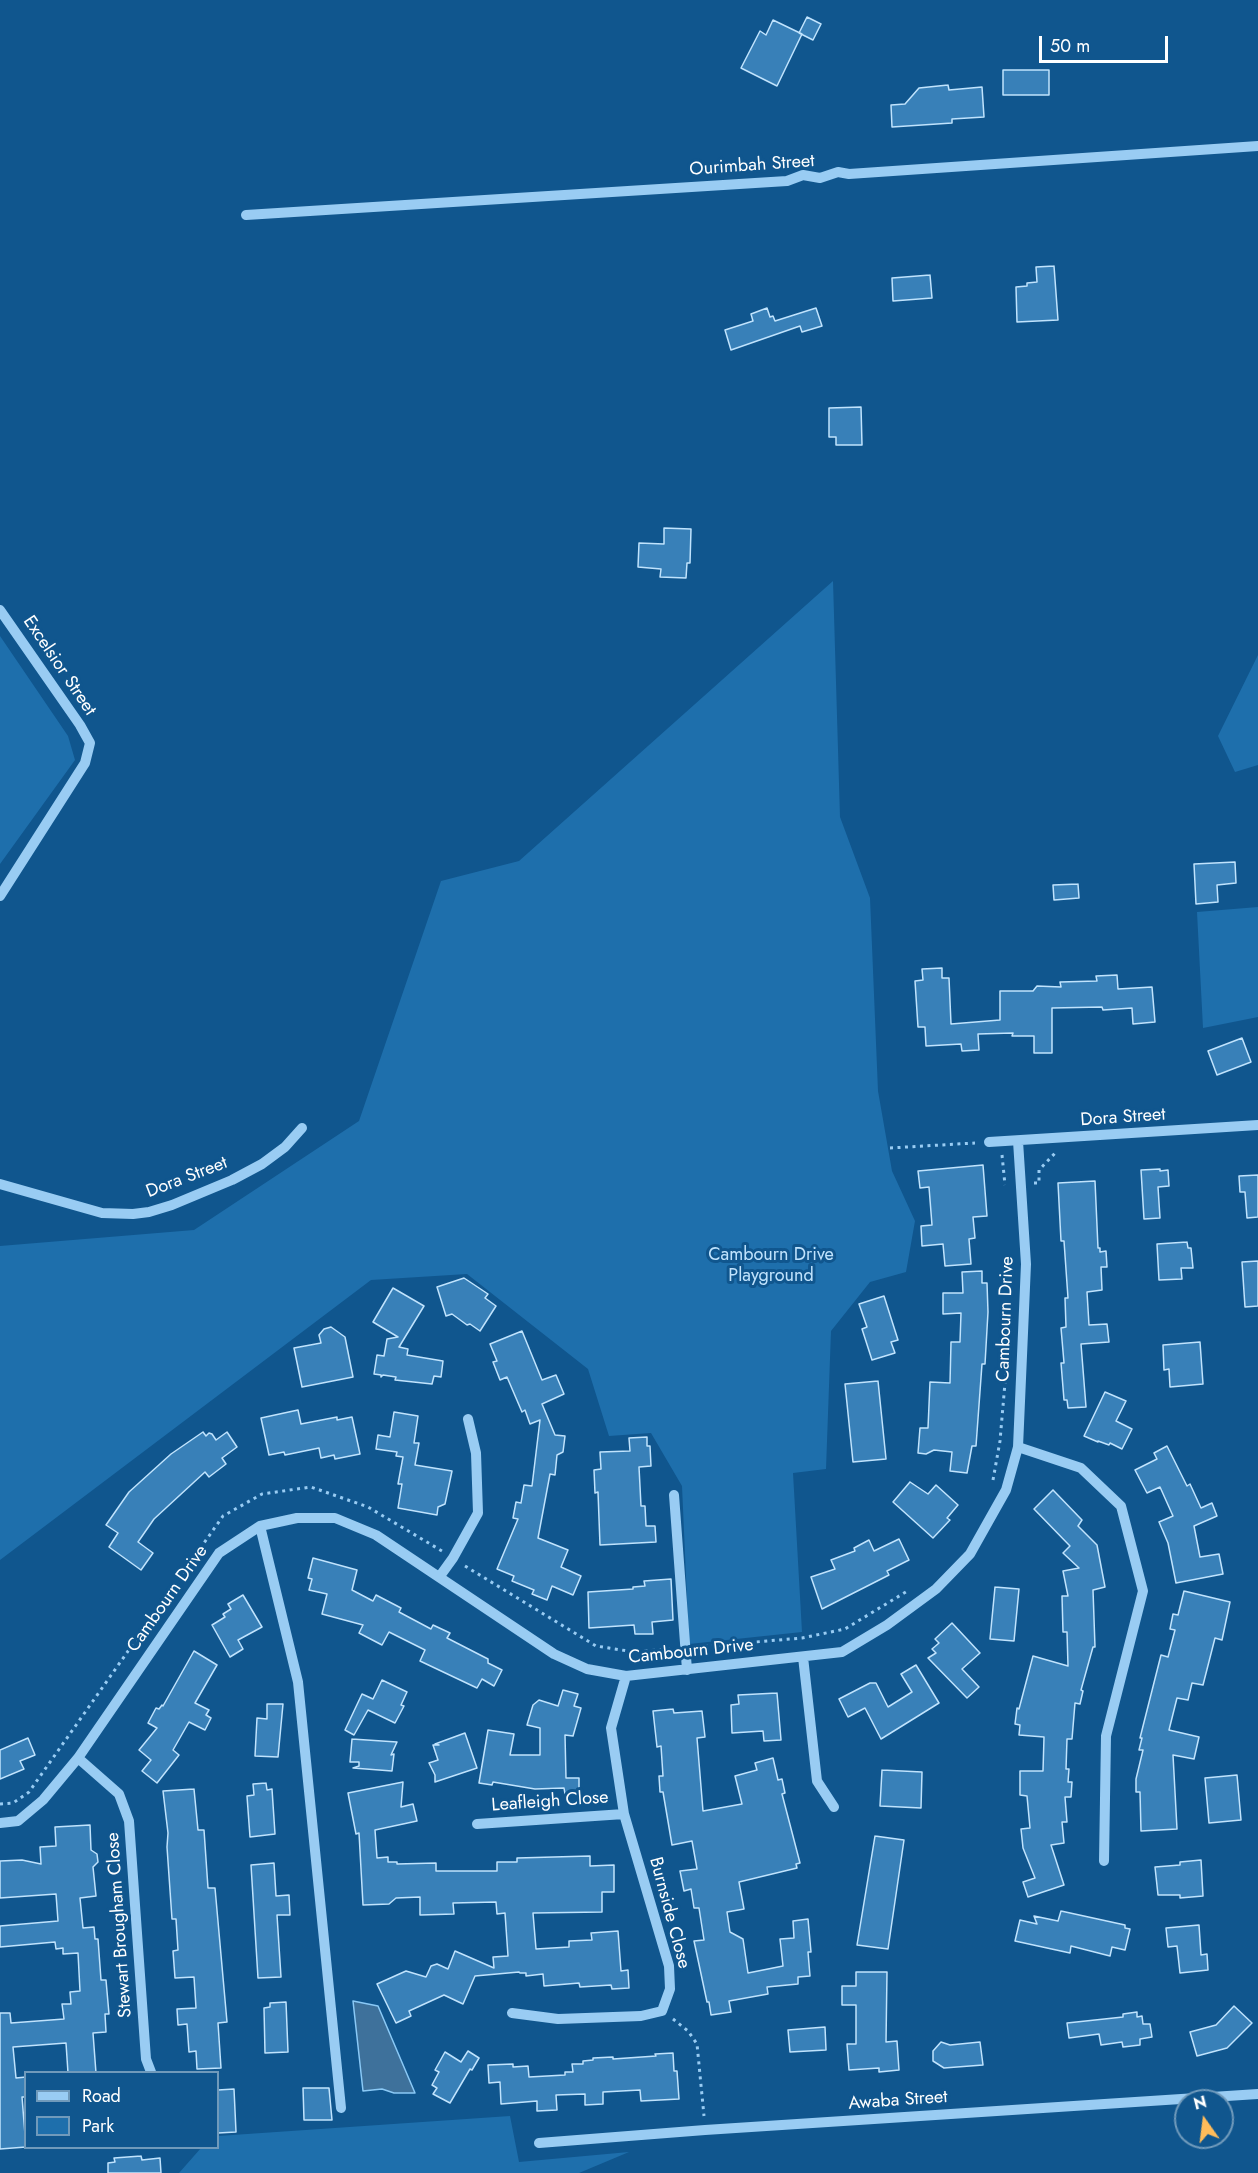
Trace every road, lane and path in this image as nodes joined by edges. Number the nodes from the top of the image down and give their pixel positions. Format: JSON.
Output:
{"nodes":[{"id":1,"x":1258,"y":146,"type":"edge"},
{"id":2,"x":246,"y":215,"type":"dead end"},
{"id":3,"x":0,"y":610,"type":"edge"},
{"id":4,"x":0,"y":896,"type":"edge"},
{"id":5,"x":1258,"y":1125,"type":"edge"},
{"id":6,"x":302,"y":1128,"type":"dead end"},
{"id":7,"x":1018,"y":1141,"type":"junction"},
{"id":8,"x":995,"y":1142,"type":"junction"},
{"id":9,"x":890,"y":1148,"type":"dead end"},
{"id":10,"x":1058,"y":1150,"type":"dead end"},
{"id":11,"x":0,"y":1184,"type":"edge"},
{"id":12,"x":1005,"y":1184,"type":"junction"},
{"id":13,"x":1019,"y":1184,"type":"junction"},
{"id":14,"x":1006,"y":1195,"type":"dead end"},
{"id":15,"x":1006,"y":1364,"type":"dead end"},
{"id":16,"x":468,"y":1419,"type":"dead end"},
{"id":17,"x":1018,"y":1447,"type":"junction"},
{"id":18,"x":993,"y":1481,"type":"dead end"},
{"id":19,"x":674,"y":1495,"type":"dead end"},
{"id":20,"x":260,"y":1526,"type":"junction"},
{"id":21,"x":453,"y":1558,"type":"junction"},
{"id":22,"x":440,"y":1576,"type":"junction"},
{"id":23,"x":916,"y":1585,"type":"dead end"},
{"id":24,"x":685,"y":1648,"type":"junction"},
{"id":25,"x":803,"y":1657,"type":"junction"},
{"id":26,"x":687,"y":1670,"type":"junction"},
{"id":27,"x":626,"y":1677,"type":"junction"},
{"id":28,"x":78,"y":1758,"type":"junction"},
{"id":29,"x":0,"y":1804,"type":"edge"},
{"id":30,"x":834,"y":1807,"type":"dead end"},
{"id":31,"x":624,"y":1814,"type":"junction"},
{"id":32,"x":0,"y":1822,"type":"edge"},
{"id":33,"x":477,"y":1824,"type":"dead end"},
{"id":34,"x":1104,"y":1861,"type":"dead end"},
{"id":35,"x":662,"y":2011,"type":"junction"},
{"id":36,"x":512,"y":2013,"type":"dead end"},
{"id":37,"x":150,"y":2071,"type":"edge"},
{"id":38,"x":1258,"y":2094,"type":"edge"},
{"id":39,"x":341,"y":2108,"type":"dead end"},
{"id":40,"x":705,"y":2130,"type":"junction"},
{"id":41,"x":539,"y":2143,"type":"dead end"}],
"edges":[{"from":1,"to":2,"type":"street","name":"Ourimbah Street"},
{"from":3,"to":4,"type":"street","name":"Excelsior Street"},
{"from":5,"to":7,"type":"street","name":"Dora Street"},
{"from":6,"to":11,"type":"street","name":"Dora Street"},
{"from":7,"to":8,"type":"street","name":"Dora Street"},
{"from":7,"to":13,"type":"street","name":"Cambourn Drive"},
{"from":8,"to":9,"type":"path"},
{"from":8,"to":12,"type":"path"},
{"from":10,"to":13,"type":"path"},
{"from":12,"to":13,"type":"path"},
{"from":12,"to":14,"type":"path"},
{"from":13,"to":17,"type":"street","name":"Cambourn Drive"},
{"from":15,"to":18,"type":"path"},
{"from":16,"to":21,"type":"street"},
{"from":17,"to":25,"type":"street","name":"Cambourn Drive"},
{"from":17,"to":34,"type":"street"},
{"from":19,"to":24,"type":"street"},
{"from":20,"to":22,"type":"street","name":"Cambourn Drive"},
{"from":20,"to":28,"type":"street","name":"Cambourn Drive"},
{"from":20,"to":39,"type":"street"},
{"from":21,"to":22,"type":"street"},
{"from":21,"to":24,"type":"path"},
{"from":21,"to":29,"type":"path"},
{"from":22,"to":27,"type":"street","name":"Cambourn Drive"},
{"from":23,"to":24,"type":"path"},
{"from":24,"to":26,"type":"street"},
{"from":25,"to":26,"type":"street","name":"Cambourn Drive"},
{"from":25,"to":30,"type":"street"},
{"from":26,"to":27,"type":"street","name":"Cambourn Drive"},
{"from":27,"to":31,"type":"street","name":"Burnside Close"},
{"from":28,"to":32,"type":"street","name":"Cambourn Drive"},
{"from":28,"to":37,"type":"street","name":"Stewart Brougham Close"},
{"from":31,"to":33,"type":"street","name":"Leafleigh Close"},
{"from":31,"to":35,"type":"street","name":"Burnside Close"},
{"from":35,"to":36,"type":"street"},
{"from":35,"to":40,"type":"path"},
{"from":38,"to":40,"type":"street","name":"Awaba Street"},
{"from":40,"to":41,"type":"street","name":"Awaba Street"}]}
